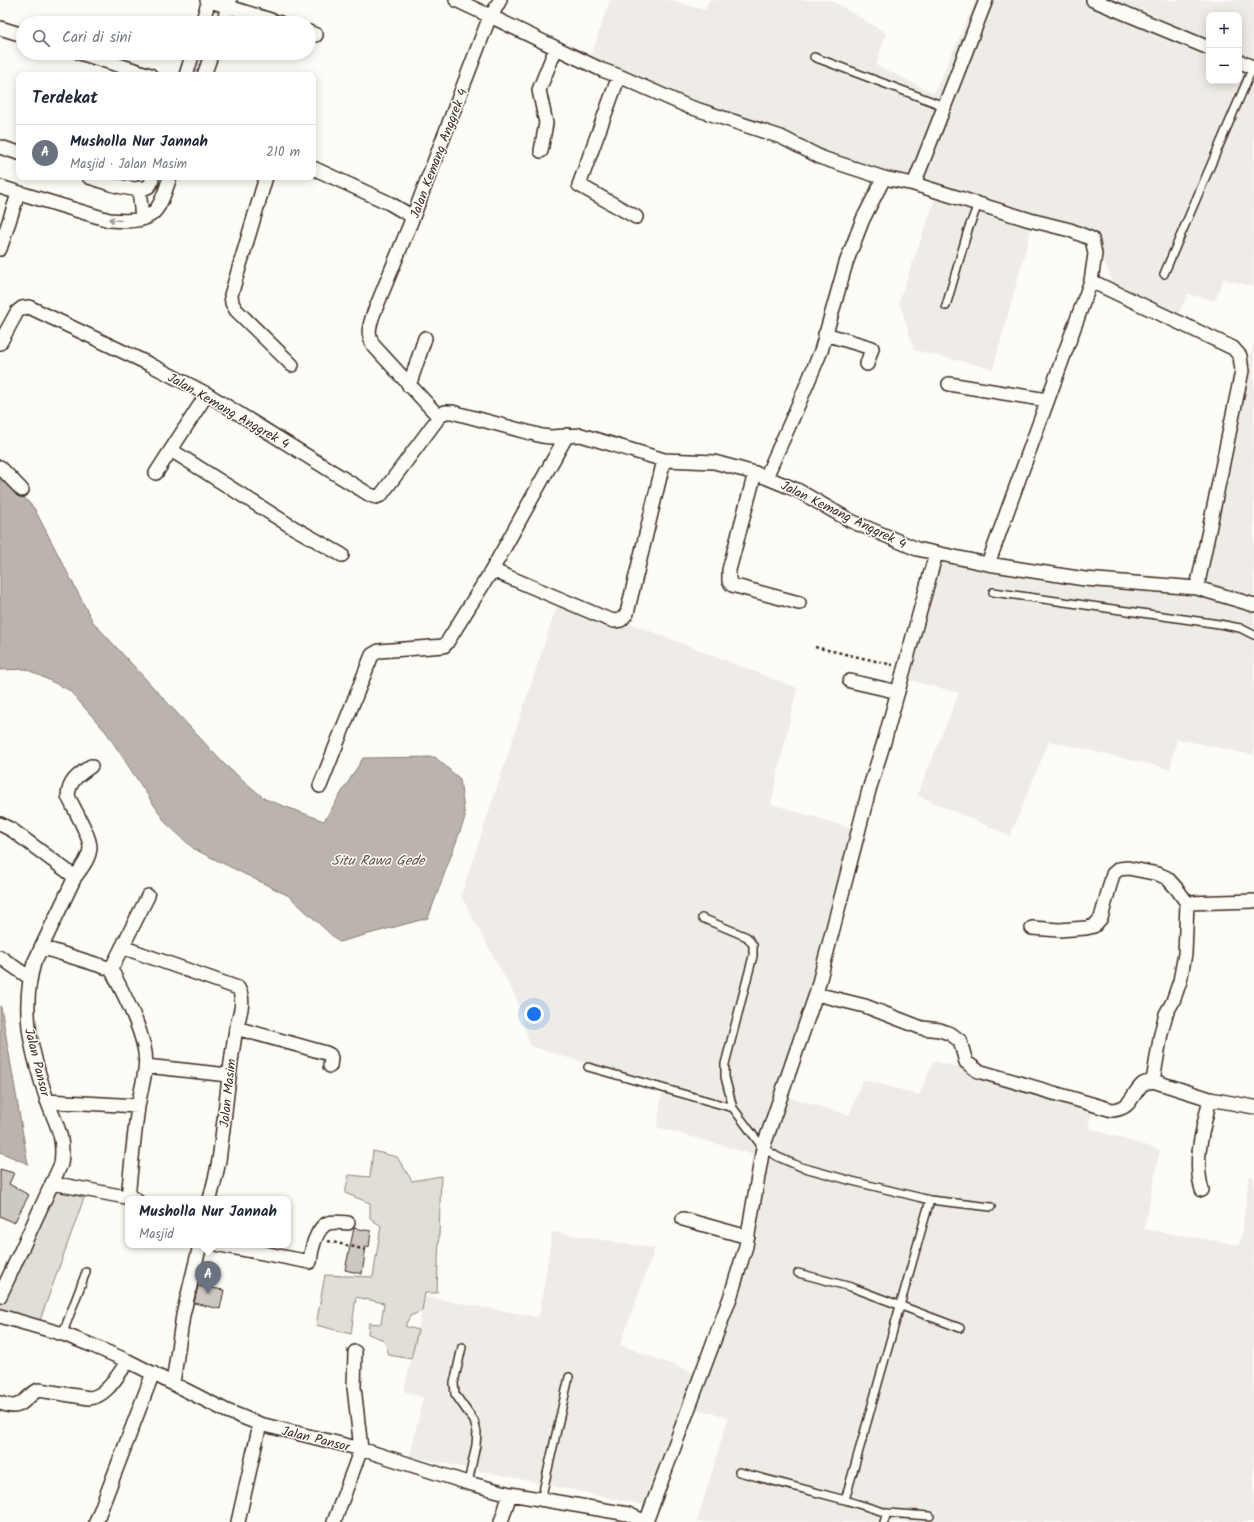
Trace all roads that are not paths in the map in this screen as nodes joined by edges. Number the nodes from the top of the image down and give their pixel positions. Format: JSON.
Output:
{"nodes":[{"id":1,"x":208,"y":0,"type":"edge"},
{"id":2,"x":456,"y":0,"type":"edge"},
{"id":3,"x":500,"y":0,"type":"edge"},
{"id":4,"x":986,"y":0,"type":"edge"},
{"id":5,"x":1093,"y":0,"type":"edge"},
{"id":6,"x":230,"y":3,"type":"edge"},
{"id":7,"x":204,"y":16,"type":"edge"},
{"id":8,"x":225,"y":16,"type":"edge"},
{"id":9,"x":262,"y":16,"type":"edge"},
{"id":10,"x":490,"y":16,"type":"junction"},
{"id":11,"x":0,"y":28,"type":"edge"},
{"id":12,"x":16,"y":33,"type":"edge"},
{"id":13,"x":1206,"y":47,"type":"edge"},
{"id":14,"x":556,"y":48,"type":"junction"},
{"id":15,"x":814,"y":57,"type":"dead end"},
{"id":16,"x":102,"y":60,"type":"edge"},
{"id":17,"x":191,"y":60,"type":"edge"},
{"id":18,"x":209,"y":60,"type":"edge"},
{"id":19,"x":1242,"y":62,"type":"edge"},
{"id":20,"x":1254,"y":68,"type":"edge"},
{"id":21,"x":140,"y":72,"type":"edge"},
{"id":22,"x":187,"y":72,"type":"edge"},
{"id":23,"x":205,"y":72,"type":"edge"},
{"id":24,"x":619,"y":76,"type":"junction"},
{"id":25,"x":944,"y":106,"type":"junction"},
{"id":26,"x":0,"y":147,"type":"edge"},
{"id":27,"x":541,"y":151,"type":"dead end"},
{"id":28,"x":16,"y":152,"type":"edge"},
{"id":29,"x":316,"y":169,"type":"edge"},
{"id":30,"x":884,"y":178,"type":"junction"},
{"id":31,"x":99,"y":180,"type":"edge"},
{"id":32,"x":151,"y":180,"type":"edge"},
{"id":33,"x":169,"y":180,"type":"edge"},
{"id":34,"x":265,"y":180,"type":"edge"},
{"id":35,"x":914,"y":184,"type":"junction"},
{"id":36,"x":0,"y":187,"type":"edge"},
{"id":37,"x":140,"y":188,"type":"junction"},
{"id":38,"x":18,"y":194,"type":"junction"},
{"id":39,"x":978,"y":204,"type":"junction"},
{"id":40,"x":413,"y":217,"type":"junction"},
{"id":41,"x":636,"y":217,"type":"dead end"},
{"id":42,"x":142,"y":219,"type":"junction"},
{"id":43,"x":0,"y":250,"type":"edge"},
{"id":44,"x":1164,"y":274,"type":"dead end"},
{"id":45,"x":1091,"y":281,"type":"junction"},
{"id":46,"x":946,"y":306,"type":"dead end"},
{"id":47,"x":825,"y":334,"type":"junction"},
{"id":48,"x":425,"y":338,"type":"dead end"},
{"id":49,"x":0,"y":343,"type":"edge"},
{"id":50,"x":867,"y":364,"type":"dead end"},
{"id":51,"x":292,"y":365,"type":"dead end"},
{"id":52,"x":949,"y":384,"type":"dead end"},
{"id":53,"x":409,"y":386,"type":"junction"},
{"id":54,"x":206,"y":394,"type":"junction"},
{"id":55,"x":1047,"y":400,"type":"junction"},
{"id":56,"x":439,"y":417,"type":"junction"},
{"id":57,"x":567,"y":436,"type":"junction"},
{"id":58,"x":171,"y":450,"type":"junction"},
{"id":59,"x":664,"y":460,"type":"junction"},
{"id":60,"x":0,"y":467,"type":"edge"},
{"id":61,"x":156,"y":473,"type":"dead end"},
{"id":62,"x":761,"y":475,"type":"junction"},
{"id":63,"x":22,"y":490,"type":"dead end"},
{"id":64,"x":936,"y":553,"type":"junction"},
{"id":65,"x":342,"y":555,"type":"dead end"},
{"id":66,"x":988,"y":564,"type":"junction"},
{"id":67,"x":492,"y":570,"type":"junction"},
{"id":68,"x":1197,"y":588,"type":"junction"},
{"id":69,"x":993,"y":592,"type":"dead end"},
{"id":70,"x":799,"y":603,"type":"dead end"},
{"id":71,"x":1254,"y":606,"type":"edge"},
{"id":72,"x":1254,"y":635,"type":"edge"},
{"id":73,"x":850,"y":681,"type":"dead end"},
{"id":74,"x":898,"y":692,"type":"junction"},
{"id":75,"x":91,"y":766,"type":"dead end"},
{"id":76,"x":320,"y":786,"type":"dead end"},
{"id":77,"x":6,"y":827,"type":"edge"},
{"id":78,"x":75,"y":877,"type":"junction"},
{"id":79,"x":148,"y":896,"type":"dead end"},
{"id":80,"x":1254,"y":901,"type":"edge"},
{"id":81,"x":1187,"y":903,"type":"junction"},
{"id":82,"x":702,"y":918,"type":"dead end"},
{"id":83,"x":1032,"y":928,"type":"dead end"},
{"id":84,"x":41,"y":947,"type":"junction"},
{"id":85,"x":122,"y":947,"type":"junction"},
{"id":86,"x":0,"y":957,"type":"edge"},
{"id":87,"x":111,"y":969,"type":"junction"},
{"id":88,"x":30,"y":978,"type":"junction"},
{"id":89,"x":816,"y":994,"type":"junction"},
{"id":90,"x":236,"y":1028,"type":"junction"},
{"id":91,"x":146,"y":1066,"type":"junction"},
{"id":92,"x":330,"y":1066,"type":"dead end"},
{"id":93,"x":588,"y":1067,"type":"dead end"},
{"id":94,"x":228,"y":1075,"type":"junction"},
{"id":95,"x":1152,"y":1081,"type":"junction"},
{"id":96,"x":1210,"y":1099,"type":"junction"},
{"id":97,"x":47,"y":1101,"type":"junction"},
{"id":98,"x":138,"y":1106,"type":"junction"},
{"id":99,"x":1254,"y":1107,"type":"edge"},
{"id":100,"x":733,"y":1108,"type":"junction"},
{"id":101,"x":763,"y":1148,"type":"junction"},
{"id":102,"x":52,"y":1183,"type":"junction"},
{"id":103,"x":1202,"y":1190,"type":"dead end"},
{"id":104,"x":132,"y":1196,"type":"edge"},
{"id":105,"x":211,"y":1196,"type":"edge"},
{"id":106,"x":125,"y":1197,"type":"edge"},
{"id":107,"x":930,"y":1200,"type":"junction"},
{"id":108,"x":991,"y":1207,"type":"dead end"},
{"id":109,"x":683,"y":1220,"type":"dead end"},
{"id":110,"x":348,"y":1223,"type":"dead end"},
{"id":111,"x":748,"y":1237,"type":"junction"},
{"id":112,"x":199,"y":1248,"type":"edge"},
{"id":113,"x":236,"y":1248,"type":"edge"},
{"id":114,"x":86,"y":1272,"type":"dead end"},
{"id":115,"x":798,"y":1273,"type":"dead end"},
{"id":116,"x":0,"y":1296,"type":"edge"},
{"id":117,"x":900,"y":1305,"type":"junction"},
{"id":118,"x":0,"y":1316,"type":"edge"},
{"id":119,"x":960,"y":1328,"type":"dead end"},
{"id":120,"x":63,"y":1332,"type":"junction"},
{"id":121,"x":462,"y":1347,"type":"dead end"},
{"id":122,"x":355,"y":1352,"type":"dead end"},
{"id":123,"x":128,"y":1361,"type":"junction"},
{"id":124,"x":153,"y":1373,"type":"junction"},
{"id":125,"x":569,"y":1377,"type":"dead end"},
{"id":126,"x":173,"y":1383,"type":"junction"},
{"id":127,"x":0,"y":1403,"type":"edge"},
{"id":128,"x":260,"y":1424,"type":"junction"},
{"id":129,"x":361,"y":1449,"type":"junction"},
{"id":130,"x":739,"y":1472,"type":"dead end"},
{"id":131,"x":467,"y":1484,"type":"junction"},
{"id":132,"x":510,"y":1494,"type":"junction"},
{"id":133,"x":541,"y":1500,"type":"junction"},
{"id":134,"x":846,"y":1500,"type":"junction"},
{"id":135,"x":887,"y":1513,"type":"junction"},
{"id":136,"x":930,"y":1516,"type":"dead end"},
{"id":137,"x":96,"y":1522,"type":"edge"},
{"id":138,"x":238,"y":1522,"type":"edge"},
{"id":139,"x":334,"y":1522,"type":"edge"},
{"id":140,"x":501,"y":1522,"type":"edge"},
{"id":141,"x":646,"y":1522,"type":"edge"},
{"id":142,"x":884,"y":1522,"type":"edge"}],
"edges":[{"from":1,"to":6,"type":"street"},
{"from":1,"to":7,"type":"street"},
{"from":2,"to":10,"type":"street"},
{"from":3,"to":10,"type":"street","name":"Jalan Kemang Anggrek 4"},
{"from":4,"to":25,"type":"street"},
{"from":5,"to":13,"type":"street"},
{"from":6,"to":8,"type":"street"},
{"from":6,"to":9,"type":"street"},
{"from":10,"to":14,"type":"street"},
{"from":10,"to":40,"type":"street","name":"Jalan Kemang Anggrek 4"},
{"from":11,"to":12,"type":"street"},
{"from":14,"to":24,"type":"street"},
{"from":14,"to":27,"type":"street"},
{"from":15,"to":25,"type":"lane"},
{"from":16,"to":21,"type":"street"},
{"from":17,"to":22,"type":"street"},
{"from":18,"to":23,"type":"street"},
{"from":19,"to":20,"type":"street"},
{"from":20,"to":44,"type":"lane"},
{"from":24,"to":30,"type":"street"},
{"from":24,"to":41,"type":"street"},
{"from":25,"to":35,"type":"street"},
{"from":26,"to":28,"type":"street"},
{"from":29,"to":40,"type":"street"},
{"from":30,"to":35,"type":"street"},
{"from":30,"to":47,"type":"street"},
{"from":31,"to":37,"type":"street"},
{"from":32,"to":37,"type":"street"},
{"from":33,"to":42,"type":"street"},
{"from":34,"to":51,"type":"street"},
{"from":35,"to":39,"type":"street"},
{"from":36,"to":38,"type":"street"},
{"from":37,"to":42,"type":"street"},
{"from":42,"to":38,"type":"street","one_way":true},
{"from":38,"to":43,"type":"street"},
{"from":39,"to":45,"type":"street"},
{"from":39,"to":46,"type":"lane"},
{"from":40,"to":53,"type":"street","name":"Jalan Kemang Anggrek 4"},
{"from":45,"to":55,"type":"street"},
{"from":45,"to":68,"type":"street"},
{"from":47,"to":50,"type":"street"},
{"from":47,"to":62,"type":"street"},
{"from":48,"to":53,"type":"street"},
{"from":49,"to":54,"type":"street","name":"Jalan Kemang Anggrek 4"},
{"from":52,"to":55,"type":"street"},
{"from":53,"to":56,"type":"street","name":"Jalan Kemang Anggrek 4"},
{"from":54,"to":56,"type":"street","name":"Jalan Kemang Anggrek 4"},
{"from":54,"to":58,"type":"street"},
{"from":55,"to":66,"type":"street"},
{"from":56,"to":57,"type":"street","name":"Jalan Kemang Anggrek 4"},
{"from":57,"to":59,"type":"street","name":"Jalan Kemang Anggrek 4"},
{"from":57,"to":67,"type":"street"},
{"from":58,"to":61,"type":"street"},
{"from":58,"to":65,"type":"street"},
{"from":59,"to":62,"type":"street","name":"Jalan Kemang Anggrek 4"},
{"from":59,"to":67,"type":"street"},
{"from":60,"to":63,"type":"street"},
{"from":62,"to":64,"type":"street","name":"Jalan Kemang Anggrek 4"},
{"from":62,"to":70,"type":"street"},
{"from":64,"to":66,"type":"street","name":"Jalan Kemang Anggrek 4"},
{"from":64,"to":74,"type":"street"},
{"from":66,"to":68,"type":"street","name":"Jalan Kemang Anggrek 4"},
{"from":67,"to":76,"type":"street"},
{"from":68,"to":71,"type":"street","name":"Jalan Kemang Anggrek 4"},
{"from":69,"to":72,"type":"lane"},
{"from":73,"to":74,"type":"street"},
{"from":74,"to":89,"type":"street"},
{"from":75,"to":78,"type":"street","name":"Jalan Pansor"},
{"from":77,"to":78,"type":"street"},
{"from":78,"to":84,"type":"street","name":"Jalan Pansor"},
{"from":79,"to":85,"type":"street"},
{"from":80,"to":81,"type":"street"},
{"from":81,"to":83,"type":"street"},
{"from":81,"to":95,"type":"street"},
{"from":82,"to":100,"type":"lane"},
{"from":84,"to":87,"type":"street"},
{"from":84,"to":88,"type":"street","name":"Jalan Pansor"},
{"from":85,"to":87,"type":"street"},
{"from":85,"to":90,"type":"street","name":"Jalan Masim"},
{"from":86,"to":88,"type":"street"},
{"from":87,"to":91,"type":"street"},
{"from":88,"to":97,"type":"street","name":"Jalan Pansor"},
{"from":89,"to":95,"type":"street"},
{"from":89,"to":101,"type":"street"},
{"from":90,"to":92,"type":"street"},
{"from":90,"to":94,"type":"street","name":"Jalan Masim"},
{"from":91,"to":94,"type":"street"},
{"from":91,"to":98,"type":"street"},
{"from":93,"to":100,"type":"lane"},
{"from":94,"to":105,"type":"street","name":"Jalan Masim"},
{"from":95,"to":96,"type":"street"},
{"from":96,"to":99,"type":"street"},
{"from":96,"to":103,"type":"street"},
{"from":97,"to":98,"type":"street"},
{"from":97,"to":102,"type":"street","name":"Jalan Pansor"},
{"from":98,"to":104,"type":"street"},
{"from":100,"to":101,"type":"lane"},
{"from":101,"to":107,"type":"lane"},
{"from":101,"to":111,"type":"street"},
{"from":102,"to":106,"type":"street"},
{"from":102,"to":116,"type":"street","name":"Jalan Pansor"},
{"from":107,"to":108,"type":"lane"},
{"from":107,"to":117,"type":"lane"},
{"from":109,"to":111,"type":"street"},
{"from":110,"to":113,"type":"street"},
{"from":111,"to":141,"type":"street"},
{"from":112,"to":126,"type":"street"},
{"from":114,"to":120,"type":"lane"},
{"from":115,"to":117,"type":"lane"},
{"from":117,"to":119,"type":"lane"},
{"from":117,"to":134,"type":"lane"},
{"from":118,"to":120,"type":"street","name":"Jalan Pansor"},
{"from":120,"to":123,"type":"street","name":"Jalan Pansor"},
{"from":121,"to":131,"type":"lane"},
{"from":122,"to":129,"type":"street"},
{"from":123,"to":124,"type":"street","name":"Jalan Pansor"},
{"from":123,"to":127,"type":"street"},
{"from":124,"to":126,"type":"street","name":"Jalan Pansor"},
{"from":124,"to":137,"type":"street"},
{"from":125,"to":133,"type":"lane"},
{"from":126,"to":128,"type":"street","name":"Jalan Pansor"},
{"from":128,"to":129,"type":"street","name":"Jalan Pansor"},
{"from":128,"to":138,"type":"street"},
{"from":129,"to":131,"type":"street","name":"Jalan Pansor"},
{"from":129,"to":139,"type":"street"},
{"from":130,"to":134,"type":"lane"},
{"from":131,"to":132,"type":"street","name":"Jalan Pansor"},
{"from":132,"to":133,"type":"street","name":"Jalan Pansor"},
{"from":132,"to":140,"type":"street"},
{"from":133,"to":141,"type":"street","name":"Jalan Pansor"},
{"from":134,"to":135,"type":"lane"},
{"from":135,"to":136,"type":"lane"},
{"from":135,"to":142,"type":"lane"}]}
